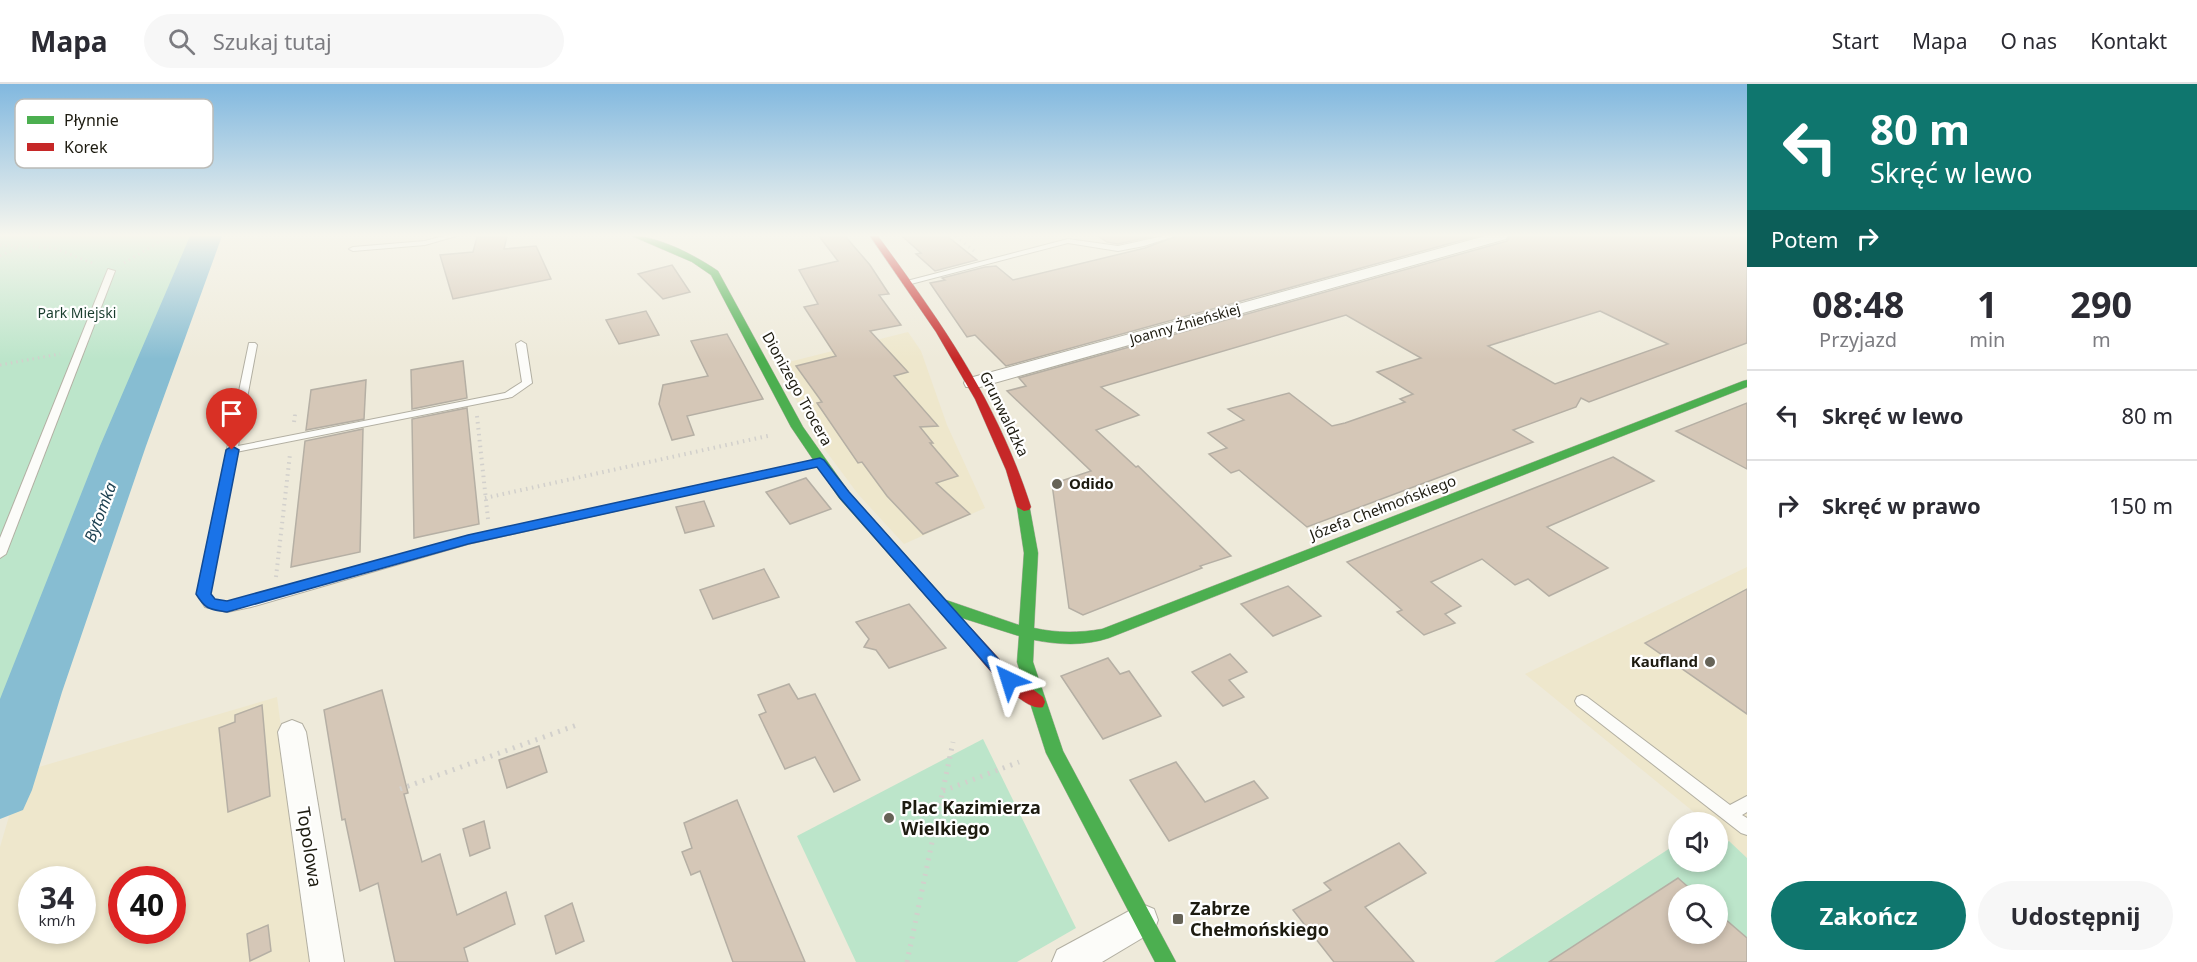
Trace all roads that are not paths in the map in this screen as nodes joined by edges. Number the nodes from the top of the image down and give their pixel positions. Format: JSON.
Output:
{"nodes":[{"id":1,"x":109,"y":277,"type":"edge"},
{"id":2,"x":716,"y":277,"type":"edge"},
{"id":3,"x":903,"y":277,"type":"edge"},
{"id":4,"x":927,"y":277,"type":"edge"},
{"id":5,"x":1355,"y":277,"type":"edge"},
{"id":6,"x":907,"y":282,"type":"junction"},
{"id":7,"x":521,"y":344,"type":"dead end"},
{"id":8,"x":252,"y":345,"type":"dead end"},
{"id":9,"x":973,"y":383,"type":"junction"},
{"id":10,"x":1747,"y":383,"type":"edge"},
{"id":11,"x":232,"y":450,"type":"junction"},
{"id":12,"x":820,"y":462,"type":"junction"},
{"id":13,"x":0,"y":554,"type":"edge"},
{"id":14,"x":944,"y":605,"type":"junction"},
{"id":15,"x":1026,"y":632,"type":"junction"},
{"id":16,"x":1582,"y":701,"type":"dead end"},
{"id":17,"x":1037,"y":702,"type":"junction"},
{"id":18,"x":292,"y":732,"type":"dead end"},
{"id":19,"x":1747,"y":803,"type":"edge"},
{"id":20,"x":1730,"y":814,"type":"junction"},
{"id":21,"x":1747,"y":828,"type":"edge"},
{"id":22,"x":1142,"y":920,"type":"junction"},
{"id":23,"x":327,"y":962,"type":"edge"},
{"id":24,"x":1069,"y":962,"type":"edge"},
{"id":25,"x":1166,"y":962,"type":"edge"}],
"edges":[{"from":1,"to":13,"type":"lane"},
{"from":2,"to":12,"type":"street","name":"Dionizego Trocera"},
{"from":3,"to":6,"type":"street","name":"Grunwaldzka"},
{"from":4,"to":6,"type":"lane"},
{"from":5,"to":9,"type":"street","name":"Joanny Żnieńskiej"},
{"from":6,"to":9,"type":"street","name":"Grunwaldzka"},
{"from":7,"to":11,"type":"lane"},
{"from":8,"to":11,"type":"lane"},
{"from":9,"to":15,"type":"street","name":"Grunwaldzka"},
{"from":10,"to":15,"type":"street","name":"Józefa Chełmońskiego"},
{"from":11,"to":12,"type":"lane"},
{"from":12,"to":14,"type":"street","name":"Dionizego Trocera"},
{"from":14,"to":15,"type":"street","name":"Dionizego Trocera"},
{"from":14,"to":17,"type":"street","name":"Dionizego Trocera"},
{"from":15,"to":17,"type":"street","name":"Grunwaldzka"},
{"from":16,"to":20,"type":"lane"},
{"from":17,"to":22,"type":"street","name":"Grunwaldzka"},
{"from":18,"to":23,"type":"street","name":"Topolowa"},
{"from":19,"to":20,"type":"lane"},
{"from":20,"to":21,"type":"lane"},
{"from":22,"to":24,"type":"street"},
{"from":22,"to":25,"type":"street","name":"Grunwaldzka"}]}
